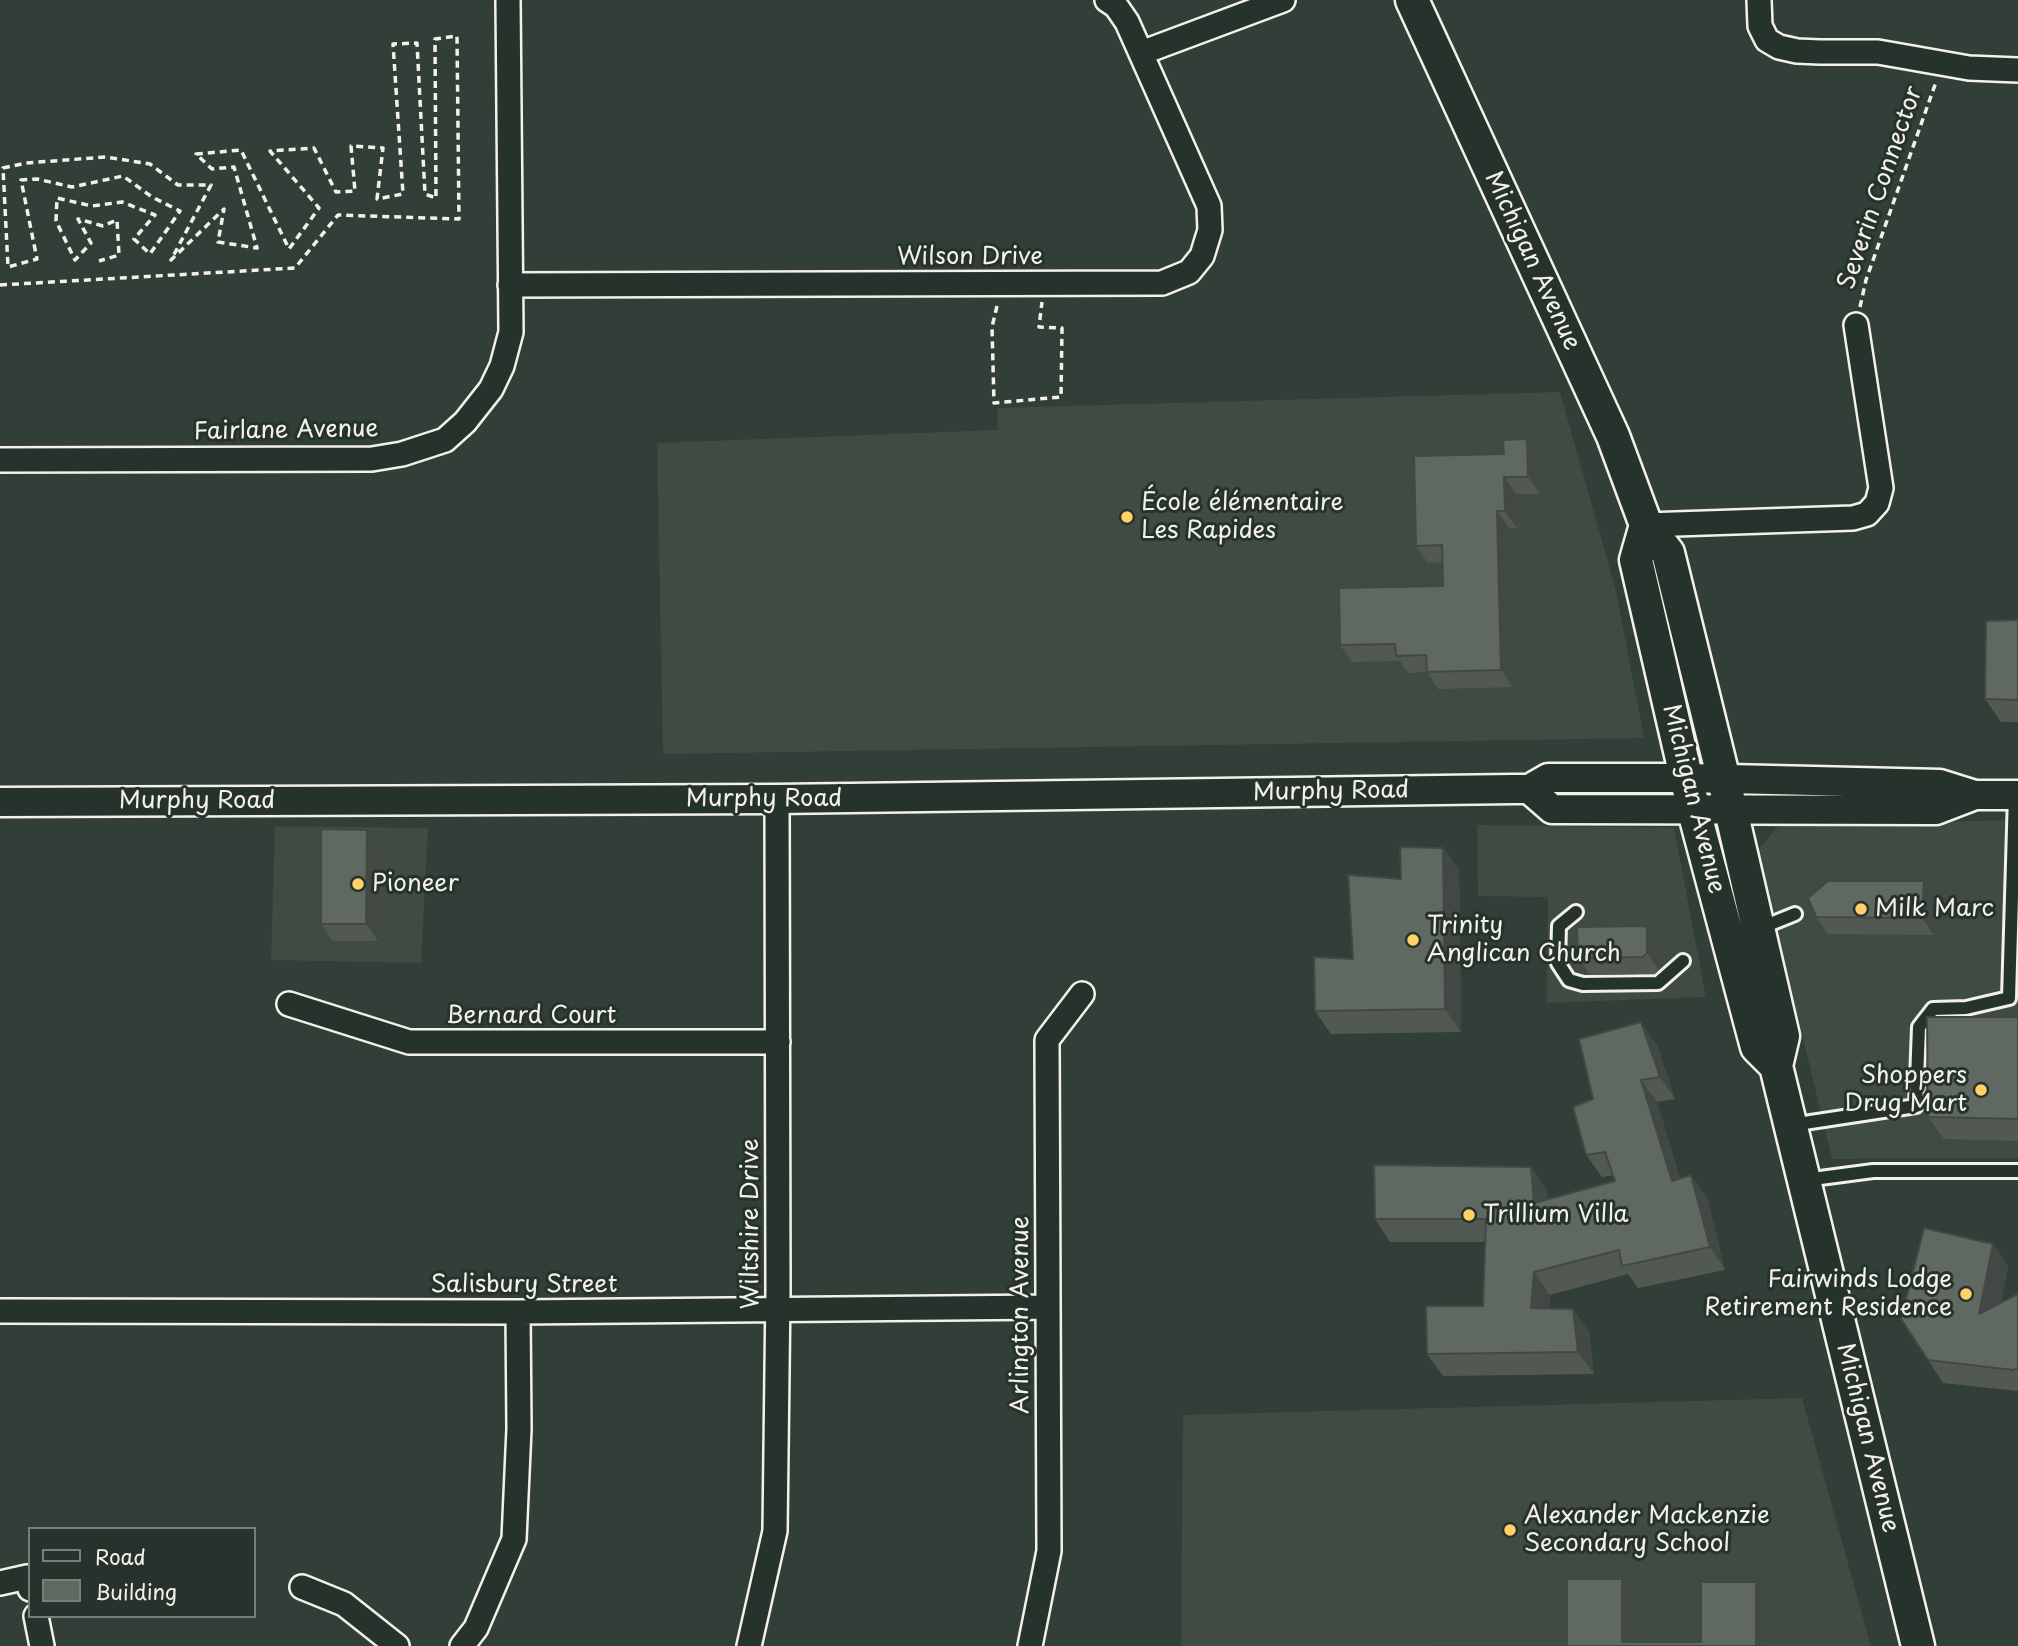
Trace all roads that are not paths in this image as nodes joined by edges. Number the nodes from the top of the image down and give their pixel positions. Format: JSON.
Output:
{"nodes":[{"id":1,"x":508,"y":0,"type":"edge"},
{"id":2,"x":1107,"y":0,"type":"edge"},
{"id":3,"x":1283,"y":0,"type":"edge"},
{"id":4,"x":1412,"y":0,"type":"edge"},
{"id":5,"x":1759,"y":0,"type":"edge"},
{"id":6,"x":1140,"y":53,"type":"junction"},
{"id":7,"x":2018,"y":71,"type":"edge"},
{"id":8,"x":510,"y":285,"type":"junction"},
{"id":9,"x":1856,"y":325,"type":"road end"},
{"id":10,"x":0,"y":460,"type":"edge"},
{"id":11,"x":1646,"y":524,"type":"junction"},
{"id":12,"x":1687,"y":778,"type":"junction"},
{"id":13,"x":1724,"y":780,"type":"junction"},
{"id":14,"x":1529,"y":789,"type":"junction"},
{"id":15,"x":1975,"y":795,"type":"junction"},
{"id":16,"x":2017,"y":795,"type":"edge"},
{"id":17,"x":777,"y":799,"type":"junction"},
{"id":18,"x":0,"y":802,"type":"edge"},
{"id":19,"x":1731,"y":810,"type":"junction"},
{"id":20,"x":1694,"y":811,"type":"junction"},
{"id":21,"x":1576,"y":912,"type":"dead end"},
{"id":22,"x":1795,"y":914,"type":"dead end"},
{"id":23,"x":1758,"y":929,"type":"junction"},
{"id":24,"x":1683,"y":961,"type":"dead end"},
{"id":25,"x":1082,"y":994,"type":"dead end"},
{"id":26,"x":289,"y":1004,"type":"dead end"},
{"id":27,"x":778,"y":1042,"type":"junction"},
{"id":28,"x":1776,"y":1066,"type":"junction"},
{"id":29,"x":1791,"y":1125,"type":"junction"},
{"id":30,"x":2018,"y":1171,"type":"edge"},
{"id":31,"x":1804,"y":1180,"type":"junction"},
{"id":32,"x":1048,"y":1307,"type":"junction"},
{"id":33,"x":0,"y":1311,"type":"edge"},
{"id":34,"x":777,"y":1311,"type":"junction"},
{"id":35,"x":518,"y":1312,"type":"junction"},
{"id":36,"x":28,"y":1581,"type":"edge"},
{"id":37,"x":0,"y":1583,"type":"edge"},
{"id":38,"x":302,"y":1587,"type":"dead end"},
{"id":39,"x":36,"y":1618,"type":"edge"},
{"id":40,"x":42,"y":1646,"type":"edge"},
{"id":41,"x":397,"y":1646,"type":"edge"},
{"id":42,"x":462,"y":1646,"type":"edge"},
{"id":43,"x":749,"y":1646,"type":"edge"},
{"id":44,"x":1030,"y":1646,"type":"edge"},
{"id":45,"x":1918,"y":1646,"type":"edge"}],
"edges":[{"from":1,"to":8,"type":"street","name":"Fairlane Avenue"},
{"from":2,"to":6,"type":"street","name":"Wilson Drive"},
{"from":3,"to":6,"type":"street"},
{"from":4,"to":11,"type":"main road","name":"Michigan Avenue"},
{"from":5,"to":7,"type":"street"},
{"from":6,"to":8,"type":"street","name":"Wilson Drive"},
{"from":8,"to":10,"type":"street","name":"Fairlane Avenue"},
{"from":9,"to":11,"type":"street"},
{"from":11,"to":12,"type":"main road","name":"Michigan Avenue"},
{"from":11,"to":13,"type":"main road","name":"Michigan Avenue"},
{"from":12,"to":13,"type":"street","name":"Murphy Road"},
{"from":12,"to":14,"type":"street","name":"Murphy Road"},
{"from":12,"to":20,"type":"main road","name":"Michigan Avenue"},
{"from":13,"to":15,"type":"street","name":"Murphy Road"},
{"from":13,"to":19,"type":"main road","name":"Michigan Avenue"},
{"from":14,"to":17,"type":"street","name":"Murphy Road"},
{"from":14,"to":20,"type":"street","name":"Murphy Road"},
{"from":15,"to":16,"type":"street","name":"Murphy Road"},
{"from":15,"to":19,"type":"street","name":"Murphy Road"},
{"from":16,"to":29,"type":"lane"},
{"from":17,"to":18,"type":"street","name":"Murphy Road"},
{"from":17,"to":27,"type":"street","name":"Wiltshire Drive"},
{"from":19,"to":20,"type":"street","name":"Murphy Road"},
{"from":19,"to":23,"type":"main road","name":"Michigan Avenue"},
{"from":20,"to":28,"type":"main road","name":"Michigan Avenue"},
{"from":21,"to":24,"type":"lane"},
{"from":22,"to":23,"type":"lane"},
{"from":23,"to":28,"type":"main road","name":"Michigan Avenue"},
{"from":25,"to":32,"type":"street","name":"Arlington Avenue"},
{"from":26,"to":27,"type":"street","name":"Bernard Court"},
{"from":27,"to":34,"type":"street","name":"Wiltshire Drive"},
{"from":28,"to":29,"type":"main road","name":"Michigan Avenue"},
{"from":29,"to":31,"type":"main road","name":"Michigan Avenue"},
{"from":30,"to":31,"type":"lane"},
{"from":31,"to":45,"type":"main road","name":"Michigan Avenue"},
{"from":32,"to":34,"type":"street","name":"Salisbury Street"},
{"from":32,"to":44,"type":"street","name":"Arlington Avenue"},
{"from":33,"to":35,"type":"street","name":"Salisbury Street"},
{"from":34,"to":35,"type":"street","name":"Salisbury Street"},
{"from":34,"to":43,"type":"street","name":"Wiltshire Drive"},
{"from":35,"to":42,"type":"street"},
{"from":36,"to":37,"type":"street"},
{"from":38,"to":41,"type":"street"},
{"from":39,"to":40,"type":"street"}]}
